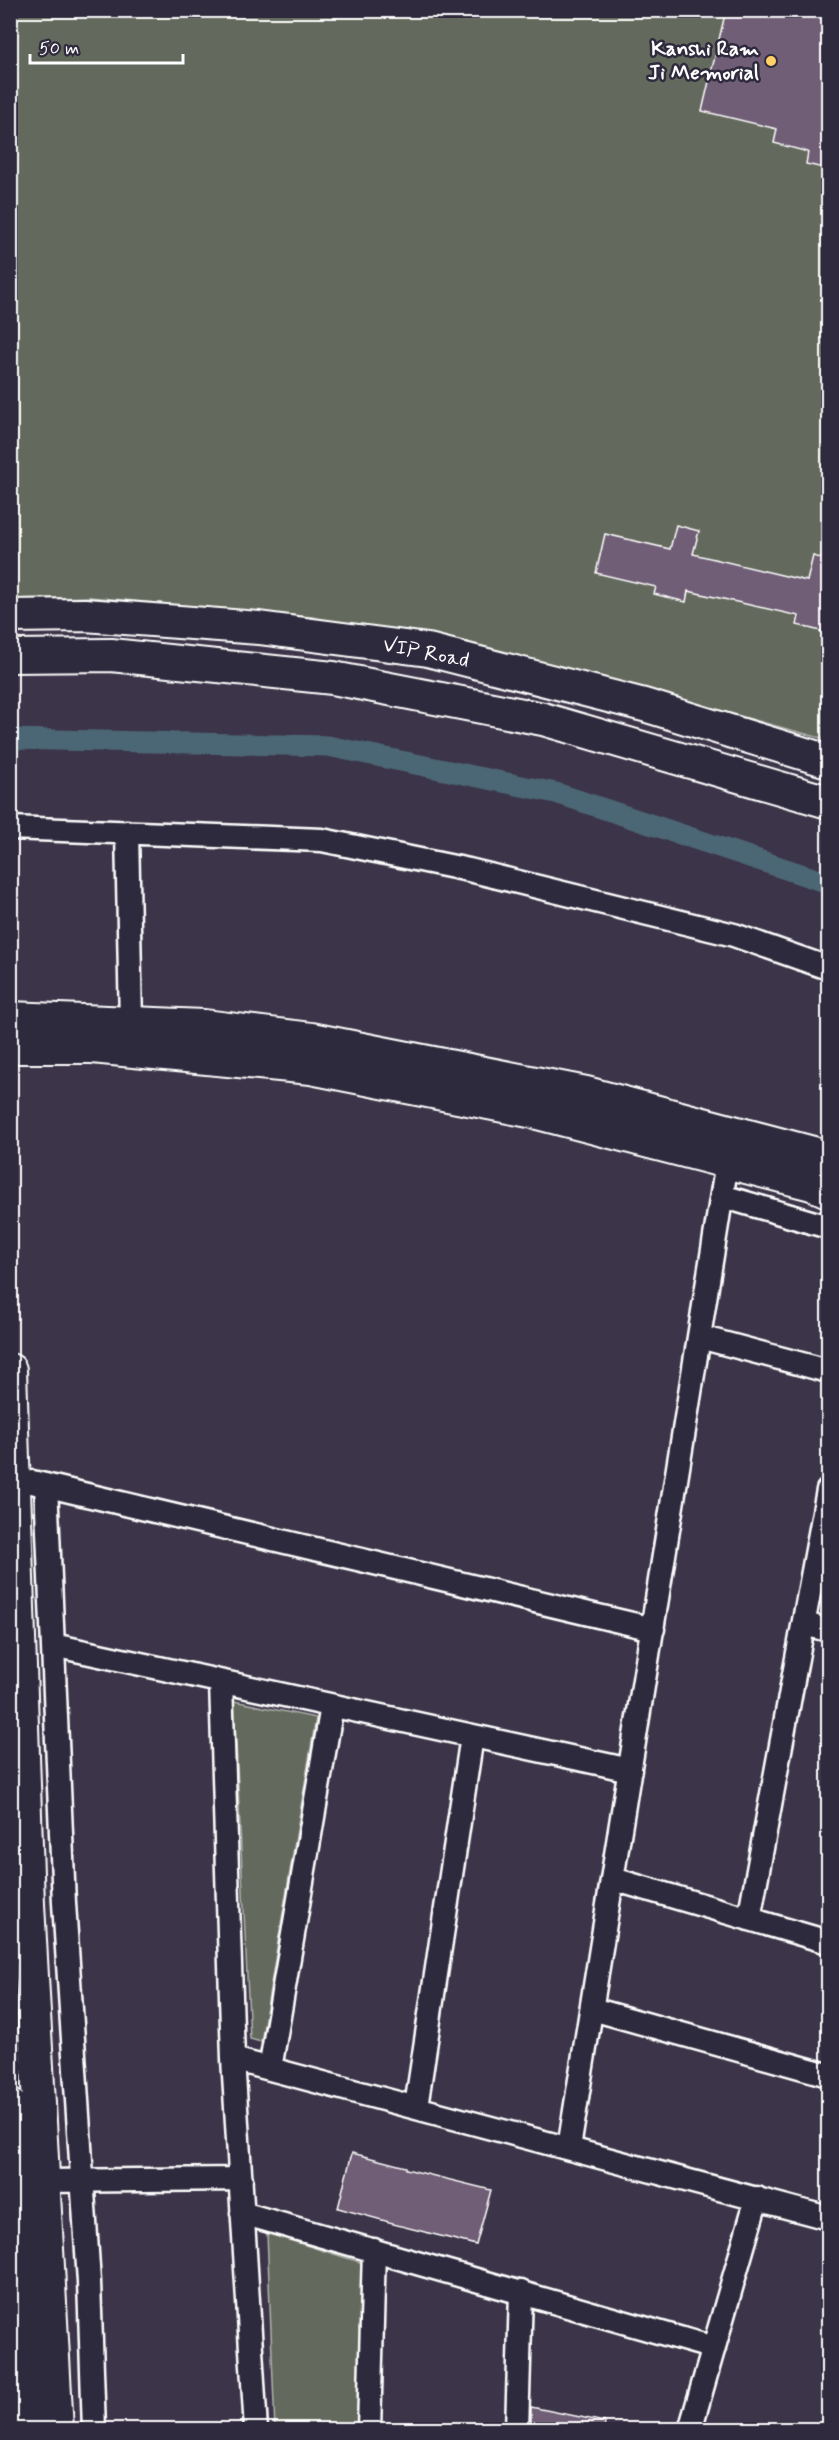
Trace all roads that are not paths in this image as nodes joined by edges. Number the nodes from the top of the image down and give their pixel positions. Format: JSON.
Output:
{"nodes":[{"id":1,"x":10,"y":616,"type":"edge"},
{"id":2,"x":10,"y":656,"type":"edge"},
{"id":3,"x":828,"y":761,"type":"edge"},
{"id":4,"x":828,"y":802,"type":"edge"},
{"id":5,"x":10,"y":828,"type":"edge"},
{"id":6,"x":127,"y":832,"type":"junction"},
{"id":7,"x":828,"y":968,"type":"edge"},
{"id":8,"x":10,"y":1018,"type":"edge"},
{"id":9,"x":131,"y":1023,"type":"junction"},
{"id":10,"x":10,"y":1047,"type":"edge"},
{"id":11,"x":828,"y":1157,"type":"edge"},
{"id":12,"x":727,"y":1162,"type":"junction"},
{"id":13,"x":828,"y":1191,"type":"edge"},
{"id":14,"x":722,"y":1196,"type":"junction"},
{"id":15,"x":828,"y":1227,"type":"edge"},
{"id":16,"x":700,"y":1337,"type":"junction"},
{"id":17,"x":10,"y":1370,"type":"edge"},
{"id":18,"x":828,"y":1371,"type":"edge"},
{"id":19,"x":12,"y":1477,"type":"edge"},
{"id":20,"x":46,"y":1485,"type":"junction"},
{"id":21,"x":828,"y":1490,"type":"edge"},
{"id":22,"x":804,"y":1624,"type":"junction"},
{"id":23,"x":653,"y":1629,"type":"junction"},
{"id":24,"x":828,"y":1630,"type":"edge"},
{"id":25,"x":53,"y":1645,"type":"junction"},
{"id":26,"x":221,"y":1682,"type":"junction"},
{"id":27,"x":332,"y":1706,"type":"junction"},
{"id":28,"x":472,"y":1736,"type":"junction"},
{"id":29,"x":630,"y":1770,"type":"junction"},
{"id":30,"x":612,"y":1879,"type":"junction"},
{"id":31,"x":749,"y":1919,"type":"junction"},
{"id":32,"x":828,"y":1942,"type":"edge"},
{"id":33,"x":592,"y":2009,"type":"junction"},
{"id":34,"x":233,"y":2059,"type":"junction"},
{"id":35,"x":270,"y":2069,"type":"junction"},
{"id":36,"x":828,"y":2074,"type":"edge"},
{"id":37,"x":10,"y":2105,"type":"edge"},
{"id":38,"x":416,"y":2108,"type":"junction"},
{"id":39,"x":570,"y":2148,"type":"junction"},
{"id":40,"x":240,"y":2179,"type":"junction"},
{"id":41,"x":82,"y":2180,"type":"junction"},
{"id":42,"x":44,"y":2181,"type":"junction"},
{"id":43,"x":757,"y":2198,"type":"junction"},
{"id":44,"x":13,"y":2202,"type":"edge"},
{"id":45,"x":242,"y":2212,"type":"junction"},
{"id":46,"x":828,"y":2218,"type":"edge"},
{"id":47,"x":374,"y":2250,"type":"junction"},
{"id":48,"x":521,"y":2292,"type":"junction"},
{"id":49,"x":28,"y":2326,"type":"edge"},
{"id":50,"x":714,"y":2348,"type":"junction"},
{"id":51,"x":26,"y":2430,"type":"edge"},
{"id":52,"x":57,"y":2430,"type":"edge"},
{"id":53,"x":94,"y":2430,"type":"edge"},
{"id":54,"x":256,"y":2430,"type":"edge"},
{"id":55,"x":369,"y":2430,"type":"edge"},
{"id":56,"x":517,"y":2430,"type":"edge"},
{"id":57,"x":690,"y":2430,"type":"edge"}],
"edges":[{"from":1,"to":3,"type":"street","name":"VIP Road"},
{"from":2,"to":4,"type":"street","name":"VIP Road"},
{"from":5,"to":6,"type":"street"},
{"from":6,"to":7,"type":"street"},
{"from":6,"to":9,"type":"street"},
{"from":8,"to":9,"type":"street"},
{"from":9,"to":11,"type":"street"},
{"from":10,"to":12,"type":"street"},
{"from":12,"to":13,"type":"street"},
{"from":12,"to":14,"type":"street"},
{"from":14,"to":15,"type":"street"},
{"from":14,"to":16,"type":"street"},
{"from":16,"to":18,"type":"street"},
{"from":16,"to":23,"type":"street"},
{"from":17,"to":19,"type":"street"},
{"from":19,"to":20,"type":"street"},
{"from":19,"to":42,"type":"street"},
{"from":20,"to":23,"type":"street"},
{"from":20,"to":25,"type":"street"},
{"from":21,"to":22,"type":"street"},
{"from":22,"to":24,"type":"street"},
{"from":22,"to":31,"type":"street"},
{"from":23,"to":29,"type":"street"},
{"from":25,"to":26,"type":"street"},
{"from":25,"to":41,"type":"street"},
{"from":26,"to":27,"type":"street"},
{"from":26,"to":34,"type":"street"},
{"from":27,"to":28,"type":"street"},
{"from":27,"to":35,"type":"street"},
{"from":28,"to":29,"type":"street"},
{"from":28,"to":38,"type":"street"},
{"from":29,"to":30,"type":"street"},
{"from":30,"to":31,"type":"street"},
{"from":30,"to":33,"type":"street"},
{"from":31,"to":32,"type":"street"},
{"from":33,"to":36,"type":"street"},
{"from":33,"to":39,"type":"street"},
{"from":34,"to":35,"type":"street"},
{"from":34,"to":40,"type":"street"},
{"from":35,"to":38,"type":"street"},
{"from":37,"to":44,"type":"street"},
{"from":38,"to":39,"type":"street"},
{"from":39,"to":43,"type":"street"},
{"from":40,"to":41,"type":"street"},
{"from":40,"to":45,"type":"street"},
{"from":41,"to":42,"type":"street"},
{"from":41,"to":53,"type":"street"},
{"from":42,"to":44,"type":"street"},
{"from":42,"to":49,"type":"street"},
{"from":43,"to":46,"type":"street"},
{"from":43,"to":50,"type":"street"},
{"from":44,"to":49,"type":"street"},
{"from":45,"to":47,"type":"street"},
{"from":45,"to":54,"type":"street"},
{"from":47,"to":48,"type":"street"},
{"from":47,"to":55,"type":"street"},
{"from":48,"to":50,"type":"street"},
{"from":48,"to":56,"type":"street"},
{"from":49,"to":51,"type":"street"},
{"from":49,"to":52,"type":"street"},
{"from":50,"to":57,"type":"street"}]}
